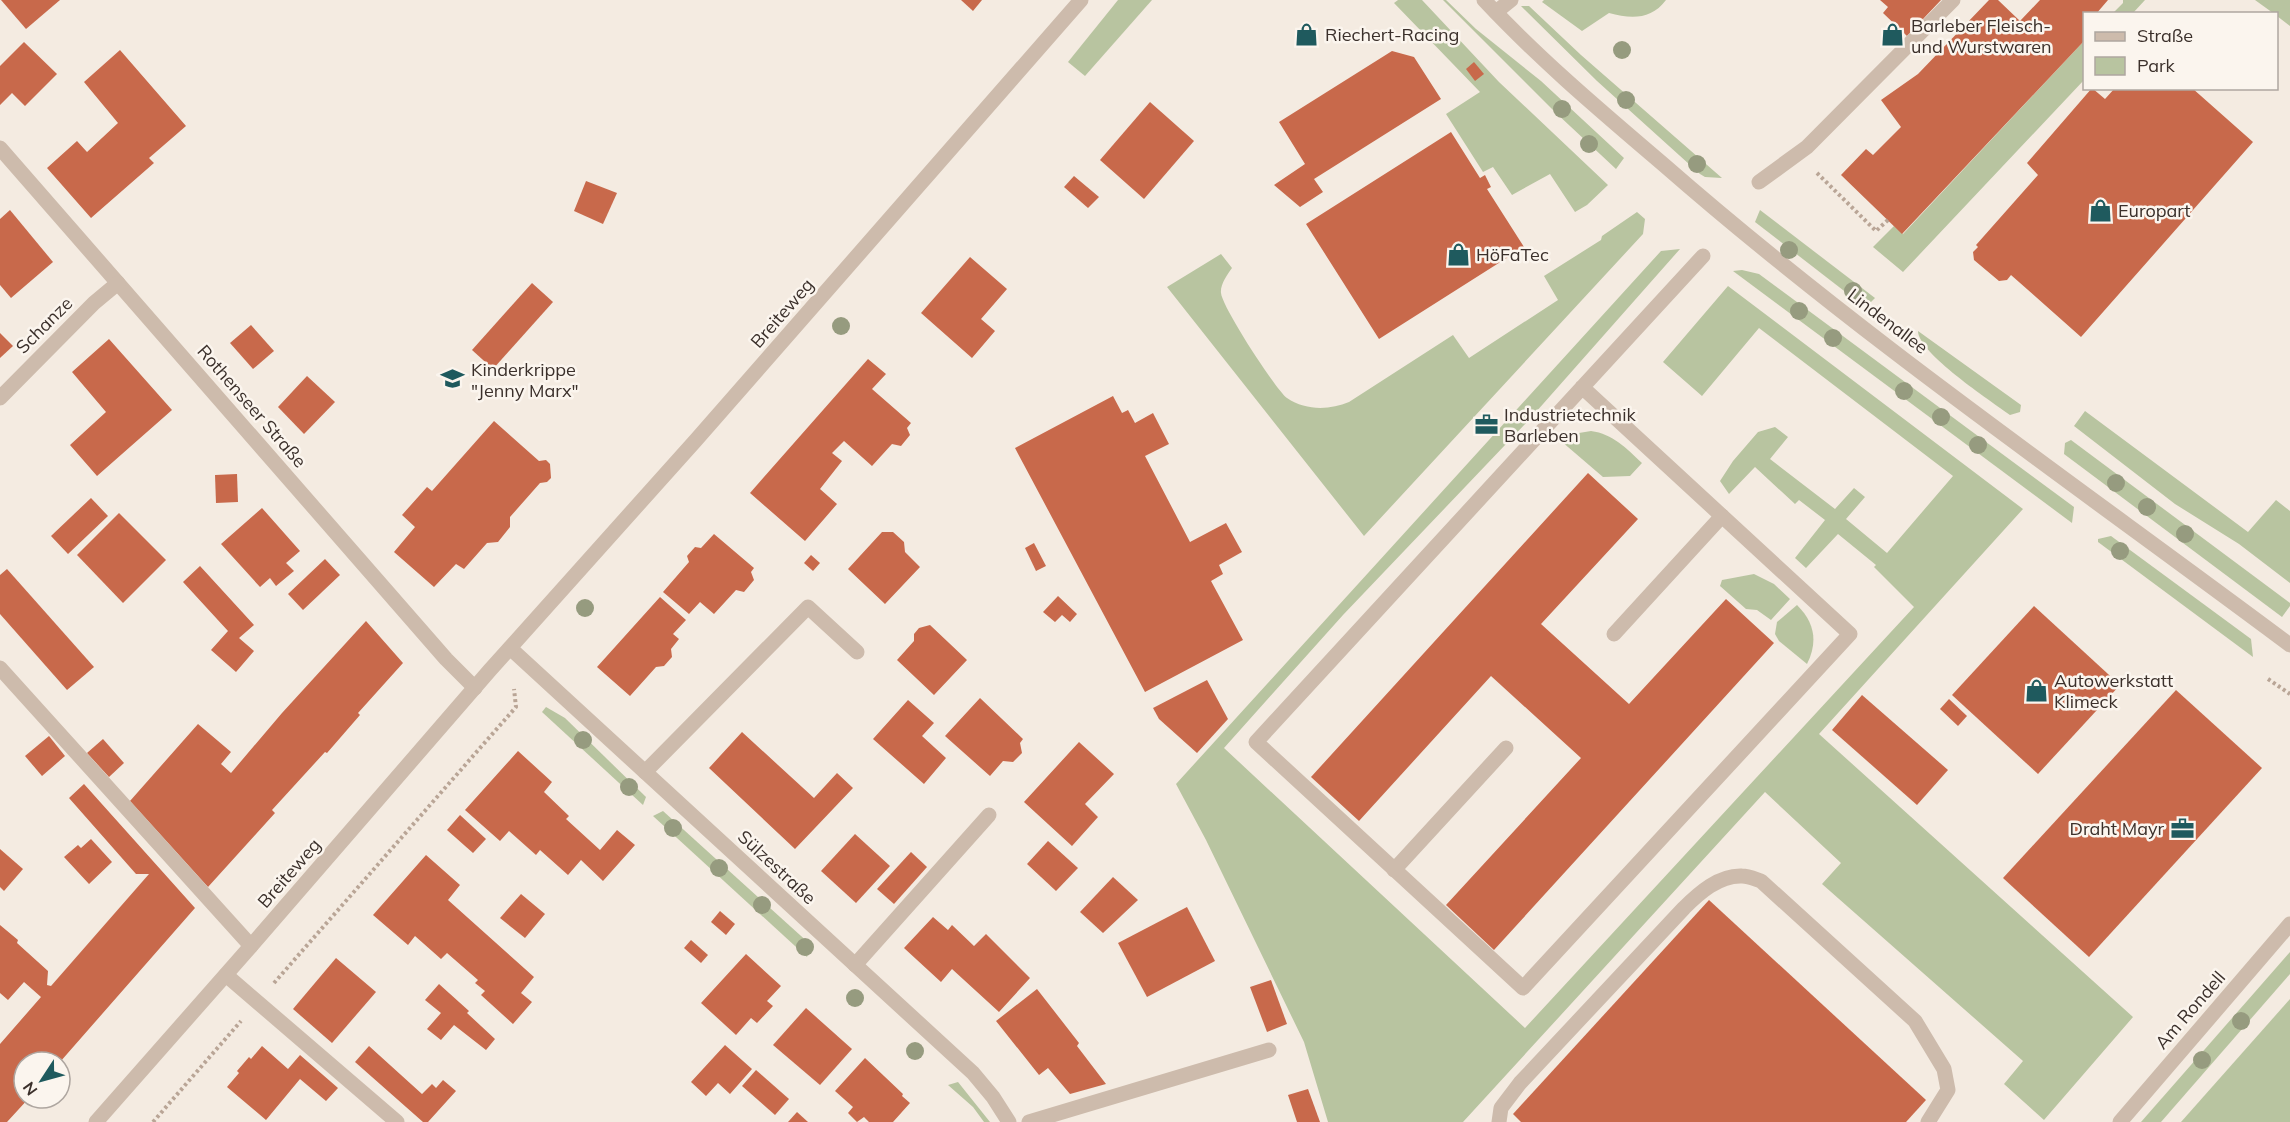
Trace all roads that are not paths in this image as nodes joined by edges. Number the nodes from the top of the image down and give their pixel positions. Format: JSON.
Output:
{"nodes":[{"id":1,"x":1081,"y":0,"type":"edge"},
{"id":2,"x":1484,"y":0,"type":"edge"},
{"id":3,"x":1511,"y":0,"type":"edge"},
{"id":4,"x":1953,"y":0,"type":"edge"},
{"id":5,"x":1496,"y":12,"type":"junction"},
{"id":6,"x":0,"y":148,"type":"edge"},
{"id":7,"x":1759,"y":182,"type":"dead end"},
{"id":8,"x":1703,"y":256,"type":"dead end"},
{"id":9,"x":118,"y":283,"type":"junction"},
{"id":10,"x":1582,"y":387,"type":"junction"},
{"id":11,"x":0,"y":398,"type":"edge"},
{"id":12,"x":1722,"y":516,"type":"junction"},
{"id":13,"x":1614,"y":634,"type":"dead end"},
{"id":14,"x":2290,"y":645,"type":"edge"},
{"id":15,"x":510,"y":648,"type":"junction"},
{"id":16,"x":857,"y":652,"type":"dead end"},
{"id":17,"x":0,"y":668,"type":"edge"},
{"id":18,"x":475,"y":688,"type":"junction"},
{"id":19,"x":1506,"y":748,"type":"dead end"},
{"id":20,"x":645,"y":772,"type":"junction"},
{"id":21,"x":989,"y":815,"type":"dead end"},
{"id":22,"x":1394,"y":870,"type":"junction"},
{"id":23,"x":2290,"y":924,"type":"edge"},
{"id":24,"x":251,"y":946,"type":"junction"},
{"id":25,"x":855,"y":965,"type":"junction"},
{"id":26,"x":226,"y":975,"type":"junction"},
{"id":27,"x":1269,"y":1050,"type":"dead end"},
{"id":28,"x":96,"y":1122,"type":"edge"},
{"id":29,"x":397,"y":1122,"type":"edge"},
{"id":30,"x":1009,"y":1122,"type":"edge"},
{"id":31,"x":1029,"y":1122,"type":"edge"},
{"id":32,"x":1499,"y":1122,"type":"edge"},
{"id":33,"x":1928,"y":1122,"type":"edge"},
{"id":34,"x":2120,"y":1122,"type":"edge"}],
"edges":[{"from":1,"to":15,"type":"street","name":"Breiteweg"},
{"from":2,"to":5,"type":"street","name":"Lindenallee"},
{"from":3,"to":5,"type":"street"},
{"from":4,"to":7,"type":"street"},
{"from":5,"to":14,"type":"street","name":"Lindenallee"},
{"from":6,"to":9,"type":"street","name":"Rothenseer Straße"},
{"from":8,"to":10,"type":"street"},
{"from":9,"to":11,"type":"street","name":"Schanze"},
{"from":9,"to":18,"type":"street","name":"Rothenseer Straße"},
{"from":10,"to":12,"type":"street"},
{"from":10,"to":22,"type":"street"},
{"from":12,"to":13,"type":"street"},
{"from":12,"to":22,"type":"street"},
{"from":15,"to":18,"type":"street","name":"Breiteweg"},
{"from":15,"to":20,"type":"street","name":"Sülzestraße"},
{"from":16,"to":20,"type":"street"},
{"from":17,"to":24,"type":"street"},
{"from":18,"to":24,"type":"street","name":"Breiteweg"},
{"from":19,"to":22,"type":"street"},
{"from":20,"to":25,"type":"street","name":"Sülzestraße"},
{"from":21,"to":25,"type":"street"},
{"from":23,"to":34,"type":"street","name":"Am Rondell"},
{"from":24,"to":26,"type":"street","name":"Breiteweg"},
{"from":25,"to":30,"type":"street","name":"Sülzestraße"},
{"from":26,"to":28,"type":"street","name":"Breiteweg"},
{"from":26,"to":29,"type":"street"},
{"from":27,"to":31,"type":"street"},
{"from":32,"to":33,"type":"street"}]}
